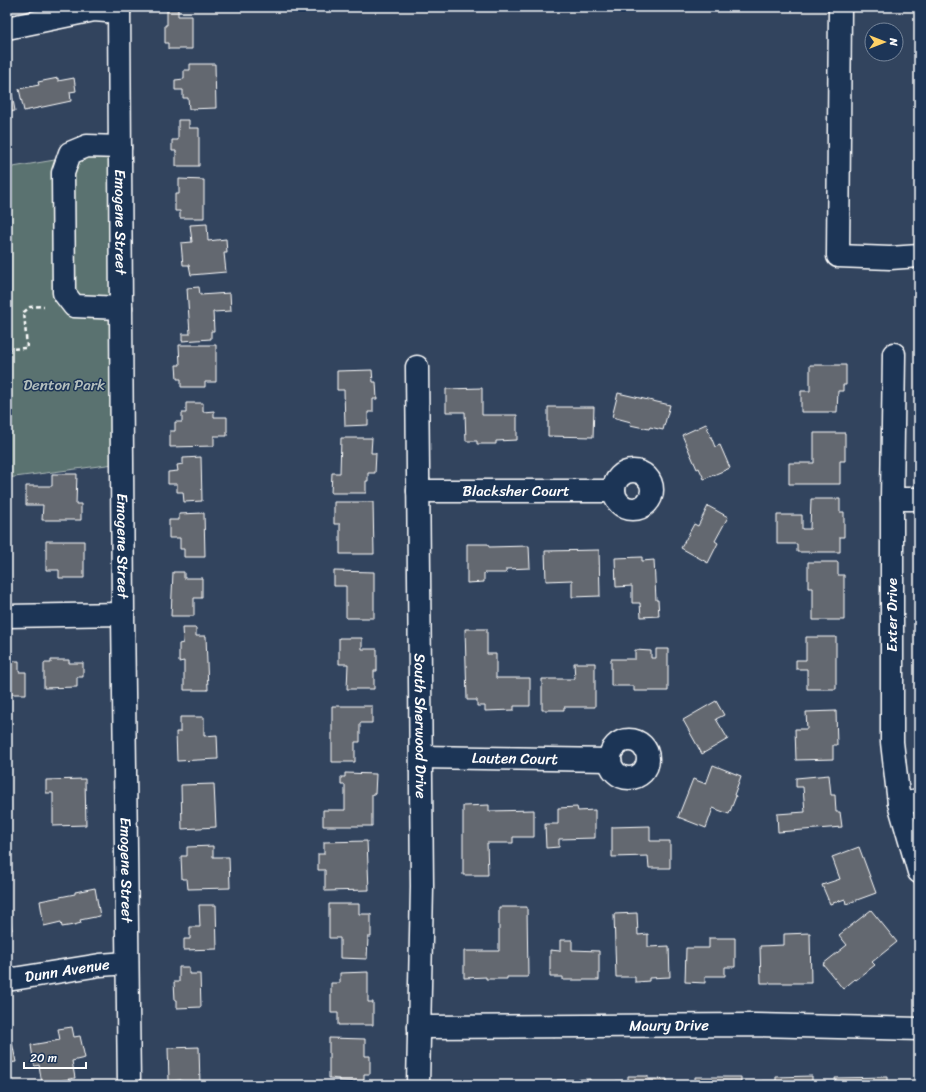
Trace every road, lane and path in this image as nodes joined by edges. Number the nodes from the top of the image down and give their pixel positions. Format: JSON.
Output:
{"nodes":[{"id":1,"x":840,"y":7,"type":"edge"},
{"id":2,"x":119,"y":9,"type":"edge"},
{"id":3,"x":7,"y":28,"type":"edge"},
{"id":4,"x":120,"y":147,"type":"junction"},
{"id":5,"x":919,"y":256,"type":"edge"},
{"id":6,"x":44,"y":306,"type":"dead end"},
{"id":7,"x":121,"y":308,"type":"junction"},
{"id":8,"x":7,"y":349,"type":"edge"},
{"id":9,"x":894,"y":354,"type":"dead end"},
{"id":10,"x":417,"y":368,"type":"dead end"},
{"id":11,"x":418,"y":491,"type":"junction"},
{"id":12,"x":614,"y":491,"type":"dead end"},
{"id":13,"x":892,"y":499,"type":"junction"},
{"id":14,"x":919,"y":499,"type":"edge"},
{"id":15,"x":122,"y":614,"type":"junction"},
{"id":16,"x":7,"y":616,"type":"edge"},
{"id":17,"x":421,"y":757,"type":"junction"},
{"id":18,"x":610,"y":760,"type":"dead end"},
{"id":19,"x":909,"y":801,"type":"edge"},
{"id":20,"x":919,"y":872,"type":"edge"},
{"id":21,"x":127,"y":963,"type":"junction"},
{"id":22,"x":7,"y":980,"type":"edge"},
{"id":23,"x":420,"y":1027,"type":"junction"},
{"id":24,"x":919,"y":1029,"type":"edge"},
{"id":25,"x":129,"y":1085,"type":"edge"},
{"id":26,"x":418,"y":1085,"type":"edge"}],
"edges":[{"from":1,"to":5,"type":"street"},
{"from":2,"to":3,"type":"street"},
{"from":2,"to":4,"type":"street","name":"Emogene Street"},
{"from":4,"to":7,"type":"street","name":"Emogene Street"},
{"from":4,"to":7,"type":"street"},
{"from":6,"to":8,"type":"path"},
{"from":7,"to":15,"type":"street","name":"Emogene Street"},
{"from":9,"to":13,"type":"street","name":"Exter Drive"},
{"from":10,"to":11,"type":"street","name":"South Sherwood Drive"},
{"from":11,"to":12,"type":"street","name":"Blacksher Court"},
{"from":11,"to":17,"type":"street","name":"South Sherwood Drive"},
{"from":13,"to":14,"type":"street"},
{"from":13,"to":19,"type":"street","name":"Exter Drive"},
{"from":15,"to":16,"type":"street"},
{"from":15,"to":21,"type":"street","name":"Emogene Street"},
{"from":17,"to":18,"type":"street","name":"Lauten Court"},
{"from":17,"to":23,"type":"street","name":"South Sherwood Drive"},
{"from":19,"to":20,"type":"street","name":"Exter Drive"},
{"from":21,"to":22,"type":"street","name":"Dunn Avenue"},
{"from":21,"to":25,"type":"street","name":"Emogene Street"},
{"from":23,"to":24,"type":"street","name":"Maury Drive"},
{"from":23,"to":26,"type":"street","name":"South Sherwood Drive"}]}
